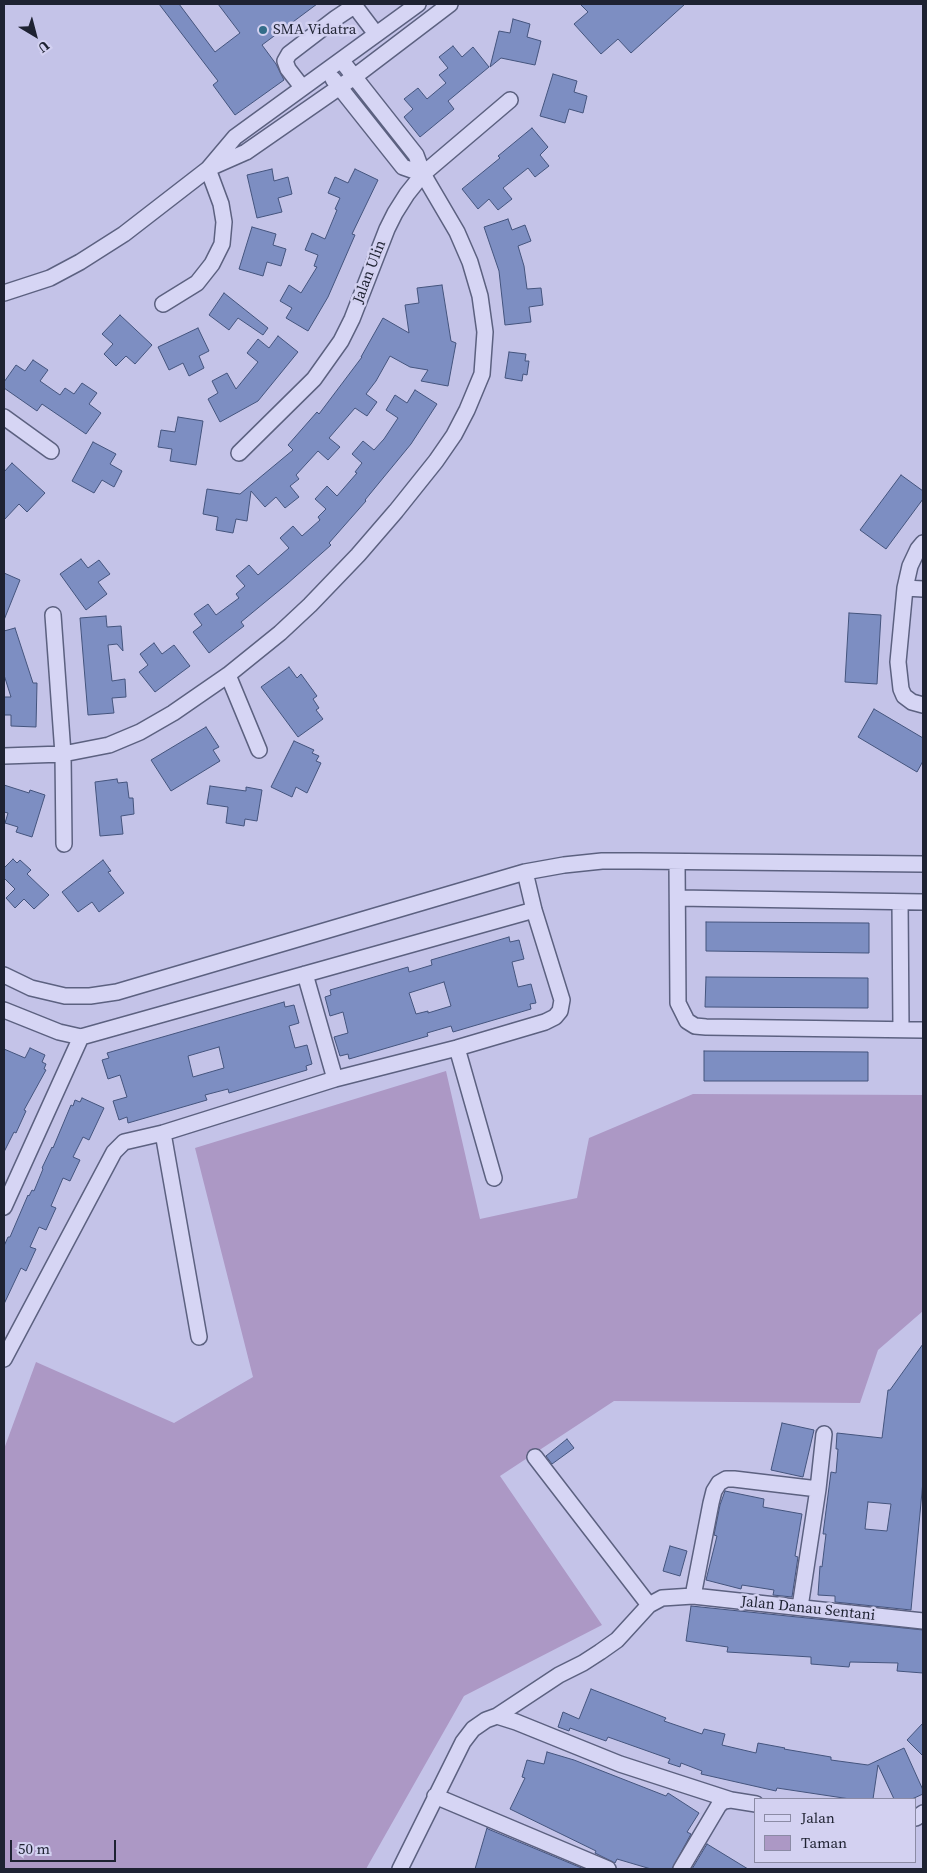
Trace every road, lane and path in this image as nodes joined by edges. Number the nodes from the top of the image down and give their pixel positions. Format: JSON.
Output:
{"nodes":[{"id":1,"x":418,"y":4,"type":"edge"},
{"id":2,"x":450,"y":4,"type":"edge"},
{"id":3,"x":376,"y":34,"type":"junction"},
{"id":4,"x":341,"y":60,"type":"junction"},
{"id":5,"x":326,"y":70,"type":"junction"},
{"id":6,"x":354,"y":77,"type":"junction"},
{"id":7,"x":302,"y":87,"type":"junction"},
{"id":8,"x":340,"y":87,"type":"junction"},
{"id":9,"x":510,"y":100,"type":"dead end"},
{"id":10,"x":208,"y":169,"type":"junction"},
{"id":11,"x":423,"y":174,"type":"junction"},
{"id":12,"x":4,"y":292,"type":"edge"},
{"id":13,"x":162,"y":304,"type":"dead end"},
{"id":14,"x":4,"y":417,"type":"edge"},
{"id":15,"x":51,"y":451,"type":"dead end"},
{"id":16,"x":239,"y":454,"type":"dead end"},
{"id":17,"x":923,"y":543,"type":"edge"},
{"id":18,"x":905,"y":588,"type":"junction"},
{"id":19,"x":923,"y":589,"type":"edge"},
{"id":20,"x":54,"y":614,"type":"dead end"},
{"id":21,"x":228,"y":675,"type":"junction"},
{"id":22,"x":923,"y":705,"type":"edge"},
{"id":23,"x":259,"y":750,"type":"dead end"},
{"id":24,"x":63,"y":754,"type":"junction"},
{"id":25,"x":4,"y":756,"type":"edge"},
{"id":26,"x":64,"y":844,"type":"dead end"},
{"id":27,"x":677,"y":862,"type":"junction"},
{"id":28,"x":923,"y":864,"type":"edge"},
{"id":29,"x":526,"y":872,"type":"junction"},
{"id":30,"x":678,"y":898,"type":"junction"},
{"id":31,"x":900,"y":902,"type":"junction"},
{"id":32,"x":923,"y":902,"type":"edge"},
{"id":33,"x":534,"y":910,"type":"junction"},
{"id":34,"x":305,"y":974,"type":"junction"},
{"id":35,"x":4,"y":975,"type":"edge"},
{"id":36,"x":4,"y":1010,"type":"edge"},
{"id":37,"x":901,"y":1030,"type":"junction"},
{"id":38,"x":923,"y":1030,"type":"edge"},
{"id":39,"x":81,"y":1037,"type":"junction"},
{"id":40,"x":457,"y":1048,"type":"junction"},
{"id":41,"x":335,"y":1079,"type":"junction"},
{"id":42,"x":163,"y":1133,"type":"junction"},
{"id":43,"x":494,"y":1178,"type":"dead end"},
{"id":44,"x":4,"y":1207,"type":"edge"},
{"id":45,"x":198,"y":1337,"type":"dead end"},
{"id":46,"x":4,"y":1359,"type":"edge"},
{"id":47,"x":824,"y":1434,"type":"dead end"},
{"id":48,"x":535,"y":1457,"type":"dead end"},
{"id":49,"x":818,"y":1489,"type":"junction"},
{"id":50,"x":693,"y":1596,"type":"junction"},
{"id":51,"x":649,"y":1605,"type":"junction"},
{"id":52,"x":800,"y":1607,"type":"junction"},
{"id":53,"x":923,"y":1618,"type":"edge"},
{"id":54,"x":497,"y":1716,"type":"junction"},
{"id":55,"x":435,"y":1796,"type":"junction"},
{"id":56,"x":731,"y":1800,"type":"junction"},
{"id":57,"x":754,"y":1804,"type":"edge"},
{"id":58,"x":400,"y":1869,"type":"edge"},
{"id":59,"x":608,"y":1869,"type":"edge"},
{"id":60,"x":681,"y":1869,"type":"edge"}],
"edges":[{"from":1,"to":3,"type":"street"},
{"from":2,"to":6,"type":"street"},
{"from":3,"to":4,"type":"street"},
{"from":3,"to":7,"type":"street"},
{"from":4,"to":5,"type":"street"},
{"from":4,"to":6,"type":"street"},
{"from":5,"to":7,"type":"street"},
{"from":5,"to":8,"type":"street"},
{"from":6,"to":8,"type":"street"},
{"from":6,"to":11,"type":"street"},
{"from":7,"to":10,"type":"street"},
{"from":8,"to":10,"type":"street"},
{"from":8,"to":11,"type":"street"},
{"from":9,"to":11,"type":"street","name":"Jalan Ulin"},
{"from":10,"to":12,"type":"street"},
{"from":10,"to":13,"type":"street"},
{"from":11,"to":16,"type":"street","name":"Jalan Ulin"},
{"from":11,"to":21,"type":"street"},
{"from":14,"to":15,"type":"street"},
{"from":17,"to":18,"type":"street"},
{"from":18,"to":19,"type":"street"},
{"from":18,"to":22,"type":"street"},
{"from":20,"to":24,"type":"street"},
{"from":21,"to":23,"type":"street"},
{"from":21,"to":24,"type":"street"},
{"from":24,"to":25,"type":"street"},
{"from":24,"to":26,"type":"street"},
{"from":27,"to":28,"type":"street"},
{"from":27,"to":29,"type":"street"},
{"from":27,"to":30,"type":"street"},
{"from":29,"to":33,"type":"street"},
{"from":29,"to":35,"type":"street"},
{"from":30,"to":31,"type":"street"},
{"from":30,"to":37,"type":"street"},
{"from":31,"to":32,"type":"street"},
{"from":31,"to":37,"type":"street"},
{"from":33,"to":34,"type":"street"},
{"from":33,"to":40,"type":"street"},
{"from":34,"to":39,"type":"street"},
{"from":34,"to":41,"type":"street"},
{"from":36,"to":39,"type":"street"},
{"from":37,"to":38,"type":"street"},
{"from":39,"to":44,"type":"street"},
{"from":40,"to":41,"type":"street"},
{"from":40,"to":43,"type":"street"},
{"from":41,"to":42,"type":"street"},
{"from":42,"to":45,"type":"street"},
{"from":42,"to":46,"type":"street"},
{"from":47,"to":49,"type":"street"},
{"from":48,"to":51,"type":"street"},
{"from":49,"to":50,"type":"street"},
{"from":49,"to":52,"type":"street"},
{"from":50,"to":51,"type":"street","name":"Jalan Danau Sentani"},
{"from":50,"to":52,"type":"street","name":"Jalan Danau Sentani"},
{"from":51,"to":54,"type":"street"},
{"from":52,"to":53,"type":"street","name":"Jalan Danau Sentani"},
{"from":54,"to":55,"type":"street"},
{"from":54,"to":56,"type":"street"},
{"from":55,"to":58,"type":"street"},
{"from":55,"to":59,"type":"street"},
{"from":56,"to":57,"type":"street"},
{"from":56,"to":60,"type":"street"}]}
